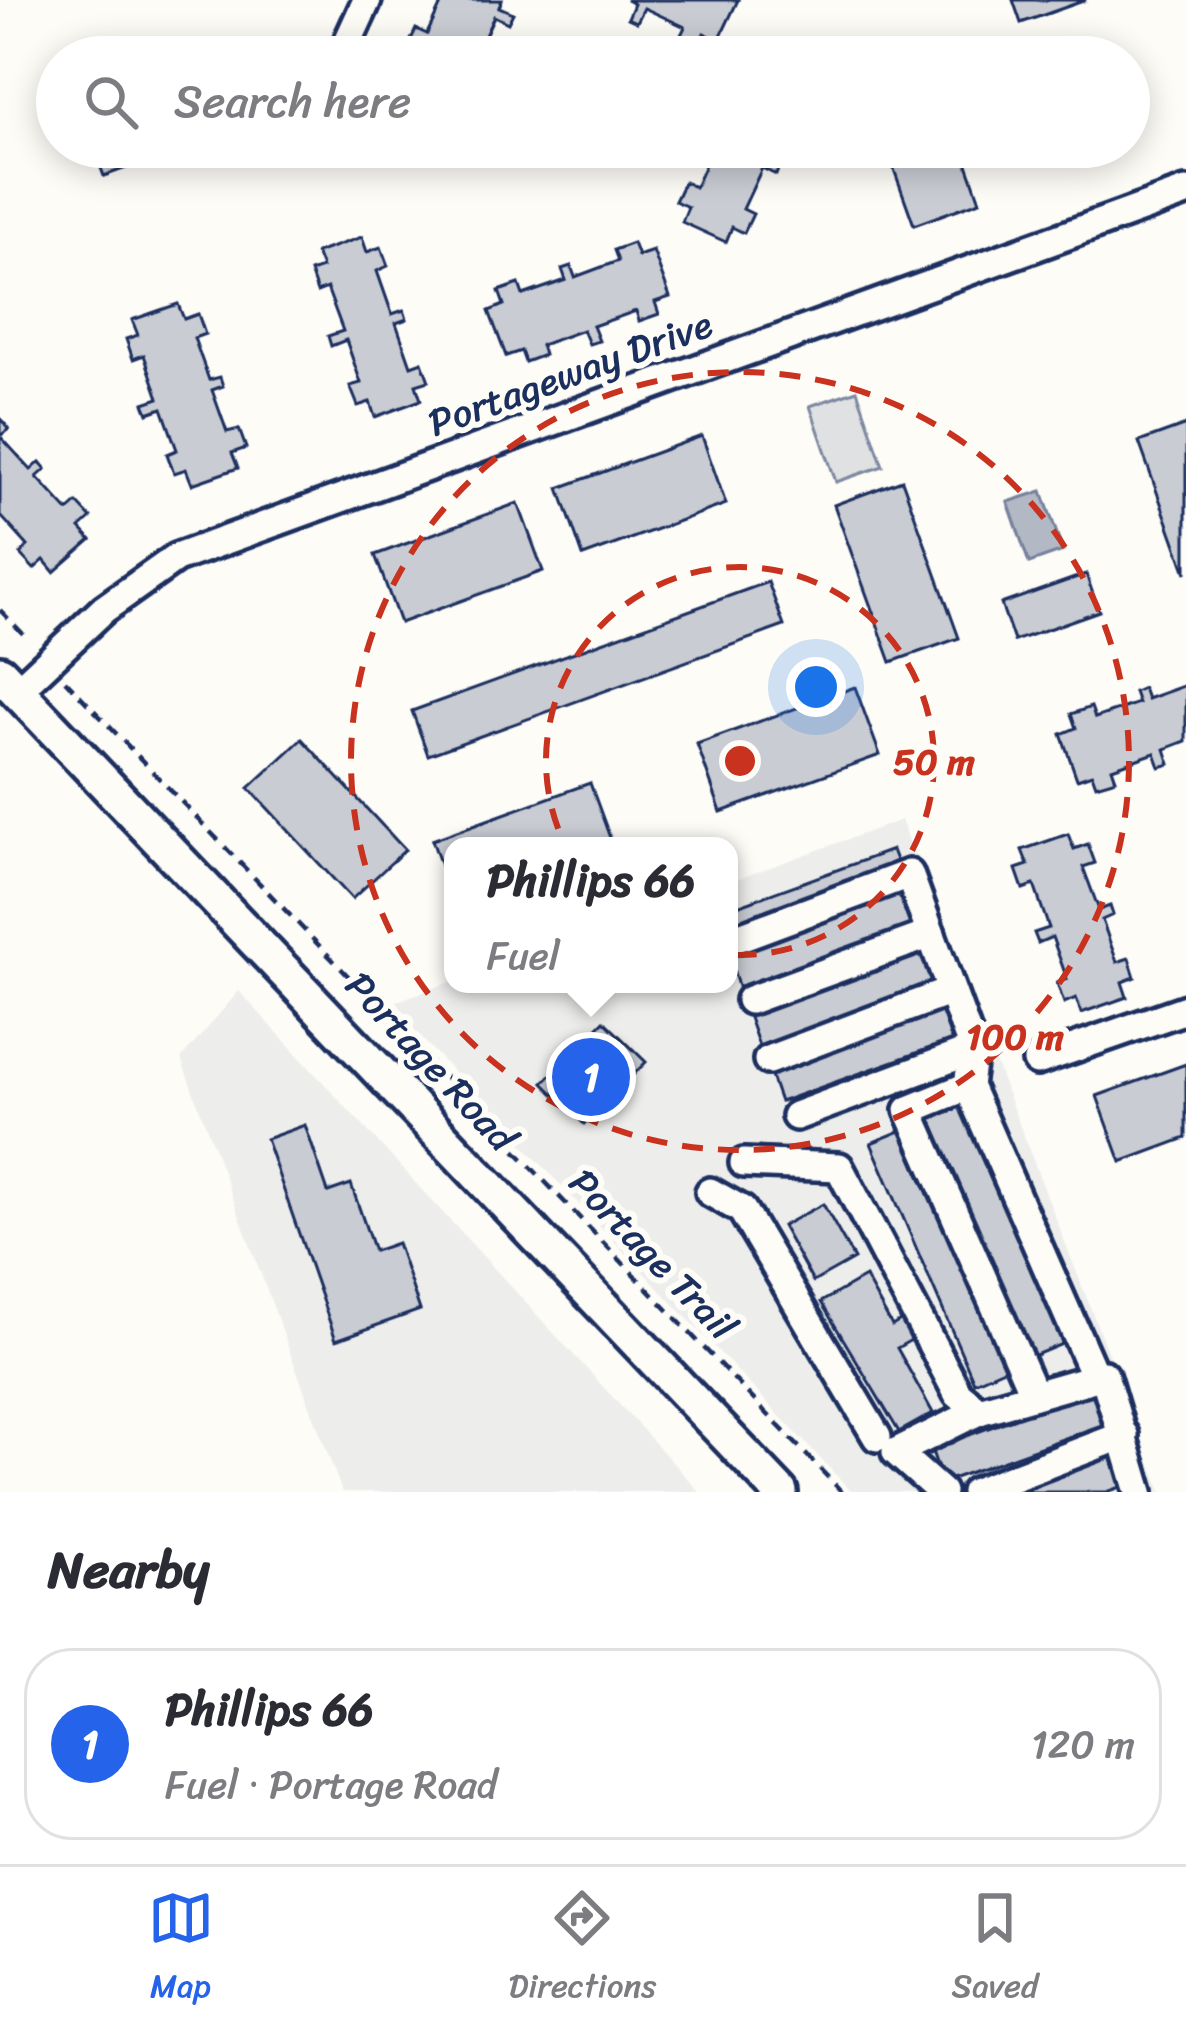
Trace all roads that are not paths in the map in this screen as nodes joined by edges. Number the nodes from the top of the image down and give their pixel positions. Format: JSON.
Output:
{"nodes":[{"id":1,"x":367,"y":0,"type":"edge"},
{"id":2,"x":350,"y":36,"type":"edge"},
{"id":3,"x":1186,"y":192,"type":"edge"},
{"id":4,"x":9,"y":682,"type":"edge"},
{"id":5,"x":931,"y":934,"type":"junction"},
{"id":6,"x":738,"y":938,"type":"edge"},
{"id":7,"x":951,"y":992,"type":"junction"},
{"id":8,"x":750,"y":1000,"type":"dead end"},
{"id":9,"x":1186,"y":1009,"type":"edge"},
{"id":10,"x":973,"y":1050,"type":"junction"},
{"id":11,"x":768,"y":1060,"type":"dead end"},
{"id":12,"x":1037,"y":1061,"type":"dead end"},
{"id":13,"x":968,"y":1086,"type":"junction"},
{"id":14,"x":796,"y":1116,"type":"dead end"},
{"id":15,"x":744,"y":1163,"type":"dead end"},
{"id":16,"x":710,"y":1192,"type":"dead end"},
{"id":17,"x":1095,"y":1377,"type":"junction"},
{"id":18,"x":1034,"y":1395,"type":"junction"},
{"id":19,"x":979,"y":1412,"type":"junction"},
{"id":20,"x":1124,"y":1435,"type":"junction"},
{"id":21,"x":877,"y":1437,"type":"dead end"},
{"id":22,"x":779,"y":1492,"type":"edge"},
{"id":23,"x":941,"y":1492,"type":"edge"},
{"id":24,"x":975,"y":1492,"type":"edge"},
{"id":25,"x":1139,"y":1492,"type":"edge"}],
"edges":[{"from":1,"to":2,"type":"street"},
{"from":3,"to":4,"type":"street","name":"Portageway Drive"},
{"from":4,"to":22,"type":"main road","name":"Portage Road"},
{"from":5,"to":6,"type":"street"},
{"from":5,"to":7,"type":"street"},
{"from":5,"to":8,"type":"street"},
{"from":7,"to":10,"type":"street"},
{"from":7,"to":11,"type":"street"},
{"from":9,"to":12,"type":"street"},
{"from":10,"to":13,"type":"street"},
{"from":10,"to":14,"type":"street"},
{"from":13,"to":17,"type":"street"},
{"from":13,"to":18,"type":"street"},
{"from":15,"to":19,"type":"street"},
{"from":16,"to":21,"type":"street"},
{"from":17,"to":18,"type":"street"},
{"from":17,"to":20,"type":"street"},
{"from":18,"to":19,"type":"street"},
{"from":19,"to":23,"type":"street"},
{"from":20,"to":24,"type":"street"},
{"from":20,"to":25,"type":"street"}]}
